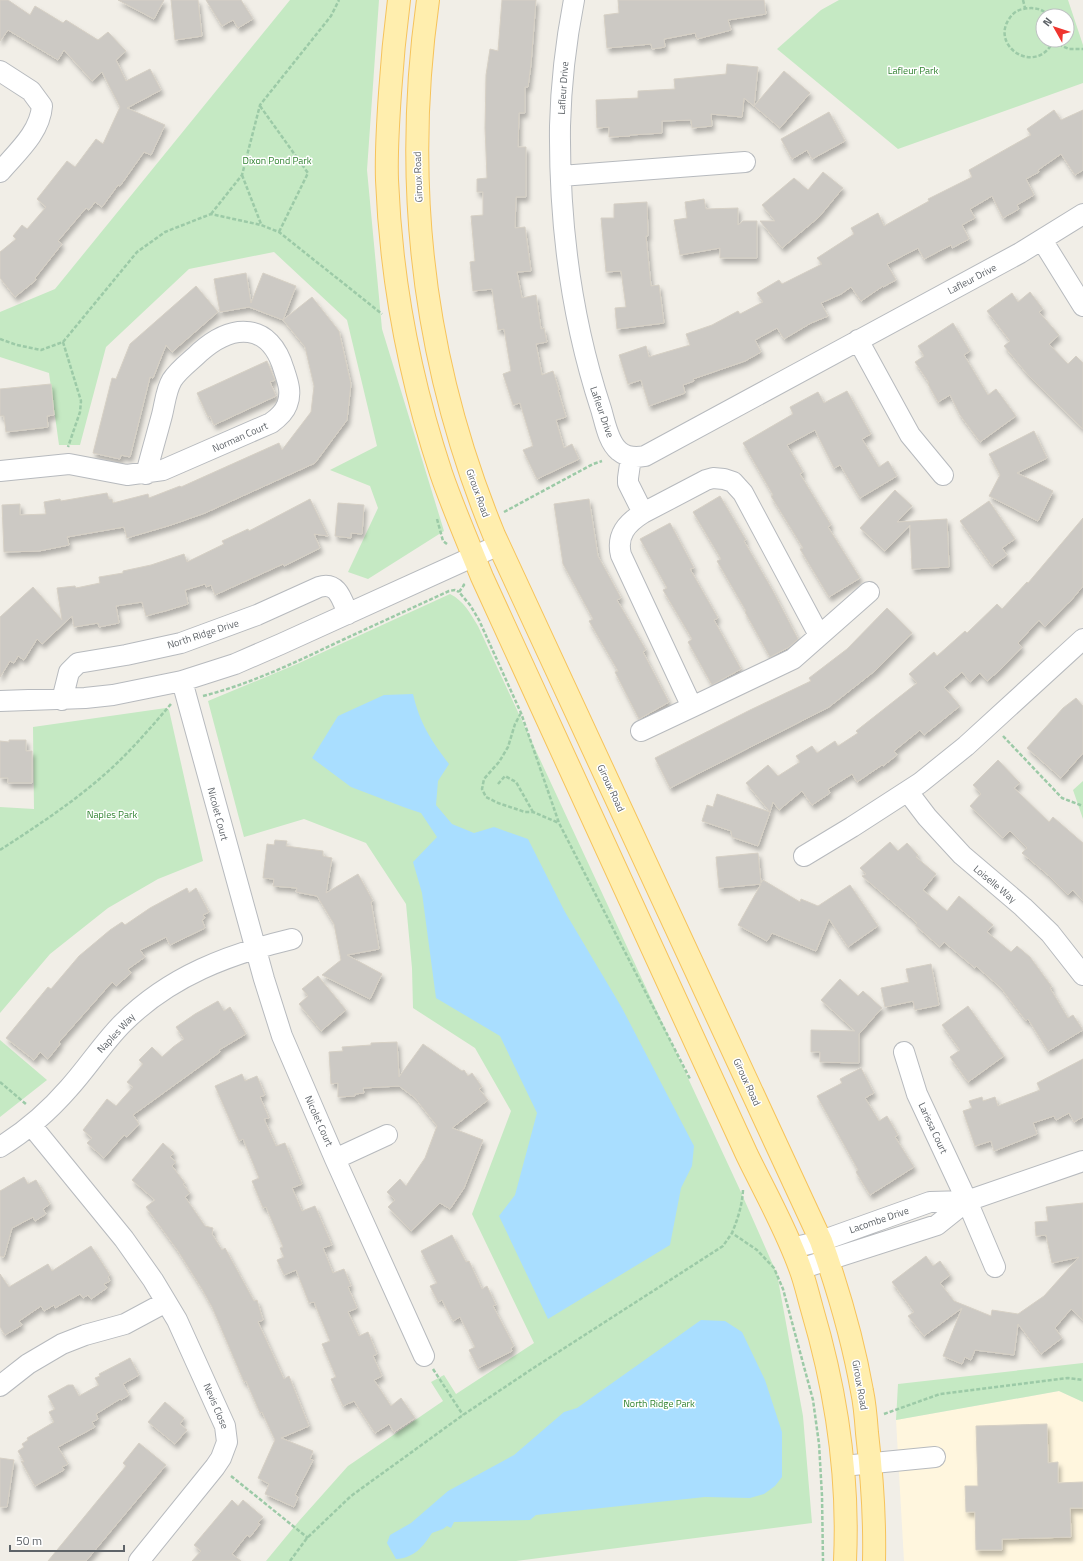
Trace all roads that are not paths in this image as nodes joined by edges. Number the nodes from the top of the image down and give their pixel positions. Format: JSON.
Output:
{"nodes":[{"id":1,"x":399,"y":0,"type":"edge"},
{"id":2,"x":428,"y":0,"type":"edge"},
{"id":3,"x":574,"y":0,"type":"edge"},
{"id":4,"x":0,"y":71,"type":"edge"},
{"id":5,"x":745,"y":162,"type":"dead end"},
{"id":6,"x":0,"y":172,"type":"edge"},
{"id":7,"x":560,"y":176,"type":"junction"},
{"id":8,"x":1083,"y":214,"type":"edge"},
{"id":9,"x":1042,"y":240,"type":"junction"},
{"id":10,"x":1083,"y":306,"type":"edge"},
{"id":11,"x":858,"y":340,"type":"junction"},
{"id":12,"x":632,"y":457,"type":"junction"},
{"id":13,"x":0,"y":471,"type":"edge"},
{"id":14,"x":146,"y":474,"type":"junction"},
{"id":15,"x":943,"y":475,"type":"dead end"},
{"id":16,"x":643,"y":513,"type":"junction"},
{"id":17,"x":499,"y":545,"type":"junction"},
{"id":18,"x":474,"y":556,"type":"junction"},
{"id":19,"x":869,"y":592,"type":"dead end"},
{"id":20,"x":348,"y":614,"type":"junction"},
{"id":21,"x":819,"y":635,"type":"junction"},
{"id":22,"x":1083,"y":639,"type":"edge"},
{"id":23,"x":182,"y":681,"type":"junction"},
{"id":24,"x":62,"y":700,"type":"junction"},
{"id":25,"x":0,"y":701,"type":"edge"},
{"id":26,"x":692,"y":706,"type":"junction"},
{"id":27,"x":641,"y":731,"type":"dead end"},
{"id":28,"x":908,"y":792,"type":"junction"},
{"id":29,"x":804,"y":856,"type":"dead end"},
{"id":30,"x":292,"y":939,"type":"dead end"},
{"id":31,"x":255,"y":948,"type":"junction"},
{"id":32,"x":1083,"y":975,"type":"edge"},
{"id":33,"x":904,"y":1052,"type":"dead end"},
{"id":34,"x":31,"y":1125,"type":"junction"},
{"id":35,"x":387,"y":1135,"type":"dead end"},
{"id":36,"x":0,"y":1147,"type":"edge"},
{"id":37,"x":335,"y":1159,"type":"junction"},
{"id":38,"x":1083,"y":1161,"type":"edge"},
{"id":39,"x":967,"y":1201,"type":"junction"},
{"id":40,"x":820,"y":1241,"type":"junction"},
{"id":41,"x":792,"y":1248,"type":"junction"},
{"id":42,"x":828,"y":1261,"type":"junction"},
{"id":43,"x":995,"y":1266,"type":"dead end"},
{"id":44,"x":800,"y":1269,"type":"junction"},
{"id":45,"x":166,"y":1302,"type":"junction"},
{"id":46,"x":424,"y":1356,"type":"road end"},
{"id":47,"x":0,"y":1386,"type":"edge"},
{"id":48,"x":935,"y":1458,"type":"dead end"},
{"id":49,"x":871,"y":1463,"type":"junction"},
{"id":50,"x":843,"y":1466,"type":"junction"},
{"id":51,"x":138,"y":1561,"type":"edge"},
{"id":52,"x":845,"y":1561,"type":"edge"},
{"id":53,"x":874,"y":1561,"type":"edge"}],
"edges":[{"from":1,"to":18,"type":"main road"},
{"from":2,"to":17,"type":"main road","name":"Giroux Road"},
{"from":3,"to":7,"type":"street","name":"Lafleur Drive"},
{"from":4,"to":6,"type":"street"},
{"from":5,"to":7,"type":"street"},
{"from":7,"to":12,"type":"street","name":"Lafleur Drive"},
{"from":8,"to":9,"type":"street","name":"Lafleur Drive"},
{"from":9,"to":10,"type":"street"},
{"from":9,"to":11,"type":"street","name":"Lafleur Drive"},
{"from":11,"to":12,"type":"street","name":"Lafleur Drive"},
{"from":11,"to":15,"type":"street"},
{"from":12,"to":16,"type":"street"},
{"from":13,"to":14,"type":"street","name":"Norman Court"},
{"from":14,"to":14,"type":"street","name":"Norman Court"},
{"from":16,"to":21,"type":"street"},
{"from":16,"to":26,"type":"street"},
{"from":17,"to":18,"type":"street"},
{"from":17,"to":40,"type":"main road","name":"Giroux Road"},
{"from":18,"to":20,"type":"street"},
{"from":18,"to":41,"type":"main road"},
{"from":19,"to":21,"type":"street"},
{"from":20,"to":23,"type":"street"},
{"from":20,"to":24,"type":"street","name":"North Ridge Drive"},
{"from":21,"to":26,"type":"street"},
{"from":22,"to":28,"type":"street"},
{"from":23,"to":24,"type":"street"},
{"from":23,"to":31,"type":"street","name":"Nicolet Court"},
{"from":24,"to":25,"type":"street"},
{"from":26,"to":27,"type":"street"},
{"from":28,"to":29,"type":"street"},
{"from":28,"to":32,"type":"street","name":"Loiselle Way"},
{"from":30,"to":31,"type":"street"},
{"from":31,"to":34,"type":"street","name":"Naples Way"},
{"from":31,"to":37,"type":"street","name":"Nicolet Court"},
{"from":33,"to":39,"type":"street","name":"Larissa Court"},
{"from":34,"to":36,"type":"street","name":"Naples Way"},
{"from":34,"to":45,"type":"street","name":"Nevis Close"},
{"from":35,"to":37,"type":"street","name":"Nicolet Court"},
{"from":37,"to":46,"type":"street","name":"Nicolet Court"},
{"from":38,"to":39,"type":"street","name":"Lacombe Drive"},
{"from":39,"to":40,"type":"street","name":"Lacombe Drive"},
{"from":39,"to":42,"type":"street","name":"Lacombe Drive"},
{"from":39,"to":43,"type":"street"},
{"from":40,"to":41,"type":"street","name":"Lacombe Drive"},
{"from":40,"to":42,"type":"main road","name":"Giroux Road"},
{"from":41,"to":44,"type":"main road"},
{"from":42,"to":44,"type":"street","name":"Lacombe Drive"},
{"from":42,"to":49,"type":"main road","name":"Giroux Road"},
{"from":44,"to":50,"type":"main road"},
{"from":45,"to":47,"type":"street"},
{"from":45,"to":51,"type":"street","name":"Nevis Close"},
{"from":48,"to":49,"type":"street"},
{"from":49,"to":50,"type":"street"},
{"from":49,"to":53,"type":"main road","name":"Giroux Road"},
{"from":50,"to":52,"type":"main road"}]}
